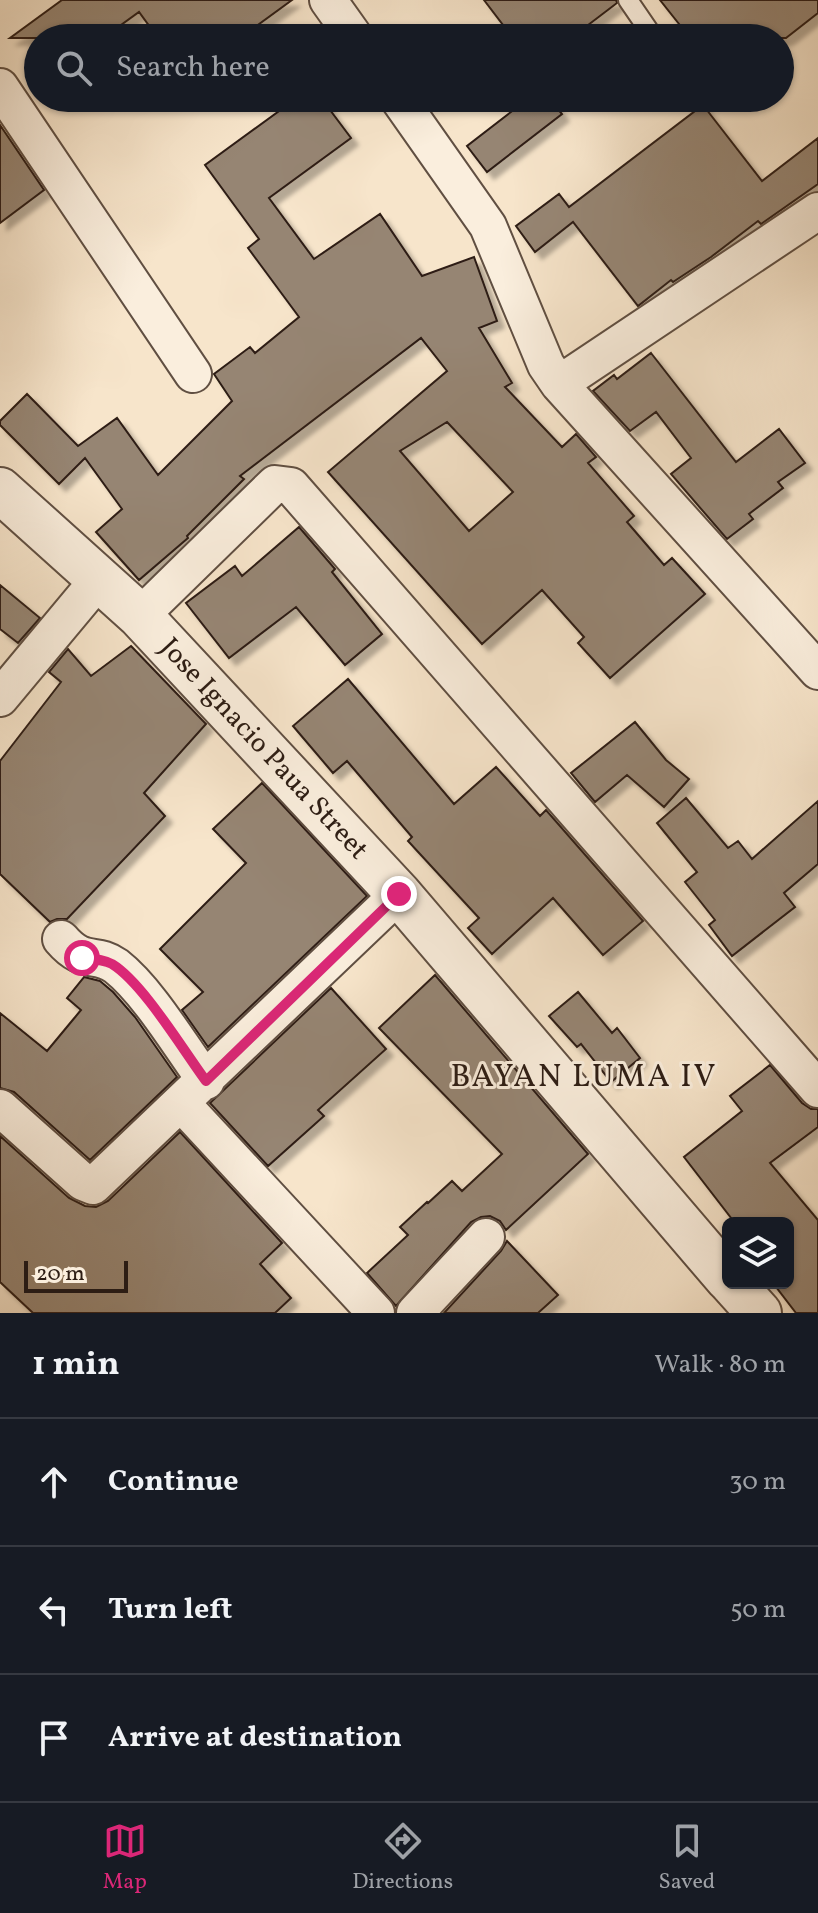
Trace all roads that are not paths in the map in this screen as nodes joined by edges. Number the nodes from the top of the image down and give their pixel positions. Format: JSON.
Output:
{"nodes":[{"id":1,"x":328,"y":0,"type":"edge"},
{"id":2,"x":628,"y":0,"type":"edge"},
{"id":3,"x":345,"y":24,"type":"edge"},
{"id":4,"x":644,"y":24,"type":"edge"},
{"id":5,"x":0,"y":87,"type":"edge"},
{"id":6,"x":408,"y":112,"type":"edge"},
{"id":7,"x":818,"y":211,"type":"edge"},
{"id":8,"x":193,"y":374,"type":"dead end"},
{"id":9,"x":559,"y":384,"type":"junction"},
{"id":10,"x":0,"y":490,"type":"edge"},
{"id":11,"x":100,"y":578,"type":"junction"},
{"id":12,"x":140,"y":616,"type":"junction"},
{"id":13,"x":818,"y":670,"type":"edge"},
{"id":14,"x":0,"y":698,"type":"edge"},
{"id":15,"x":399,"y":894,"type":"junction"},
{"id":16,"x":61,"y":939,"type":"dead end"},
{"id":17,"x":818,"y":1089,"type":"edge"},
{"id":18,"x":194,"y":1093,"type":"junction"},
{"id":19,"x":0,"y":1108,"type":"edge"},
{"id":20,"x":486,"y":1237,"type":"dead end"},
{"id":21,"x":722,"y":1272,"type":"edge"},
{"id":22,"x":737,"y":1289,"type":"edge"},
{"id":23,"x":376,"y":1313,"type":"edge"},
{"id":24,"x":415,"y":1313,"type":"edge"},
{"id":25,"x":759,"y":1313,"type":"edge"}],
"edges":[{"from":1,"to":3,"type":"street"},
{"from":2,"to":4,"type":"lane"},
{"from":5,"to":8,"type":"street"},
{"from":6,"to":9,"type":"street"},
{"from":7,"to":9,"type":"street"},
{"from":9,"to":13,"type":"street"},
{"from":10,"to":11,"type":"street","name":"Jose Ignacio Paua Street"},
{"from":11,"to":12,"type":"street","name":"Jose Ignacio Paua Street"},
{"from":11,"to":14,"type":"street"},
{"from":12,"to":15,"type":"street","name":"Jose Ignacio Paua Street"},
{"from":12,"to":17,"type":"street"},
{"from":15,"to":18,"type":"street"},
{"from":15,"to":21,"type":"street","name":"Jose Ignacio Paua Street"},
{"from":16,"to":18,"type":"street"},
{"from":18,"to":19,"type":"street"},
{"from":18,"to":23,"type":"street"},
{"from":20,"to":24,"type":"street"},
{"from":22,"to":25,"type":"street","name":"Jose Ignacio Paua Street"}]}
